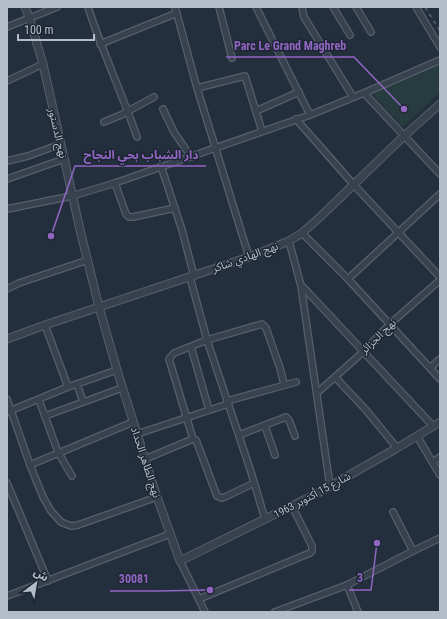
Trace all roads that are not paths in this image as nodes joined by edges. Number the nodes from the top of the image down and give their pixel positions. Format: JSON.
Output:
{"nodes":[{"id":1,"x":25,"y":7,"type":"edge"},
{"id":2,"x":57,"y":7,"type":"edge"},
{"id":3,"x":88,"y":7,"type":"edge"},
{"id":4,"x":219,"y":7,"type":"edge"},
{"id":5,"x":256,"y":7,"type":"edge"},
{"id":6,"x":302,"y":7,"type":"edge"},
{"id":7,"x":333,"y":7,"type":"edge"},
{"id":8,"x":356,"y":7,"type":"edge"},
{"id":9,"x":416,"y":7,"type":"edge"},
{"id":10,"x":176,"y":10,"type":"edge"},
{"id":11,"x":29,"y":17,"type":"junction"},
{"id":12,"x":7,"y":27,"type":"edge"},
{"id":13,"x":371,"y":32,"type":"dead end"},
{"id":14,"x":350,"y":35,"type":"dead end"},
{"id":15,"x":100,"y":44,"type":"junction"},
{"id":16,"x":440,"y":47,"type":"edge"},
{"id":17,"x":232,"y":58,"type":"dead end"},
{"id":18,"x":440,"y":60,"type":"edge"},
{"id":19,"x":43,"y":64,"type":"junction"},
{"id":20,"x":7,"y":81,"type":"edge"},
{"id":21,"x":197,"y":88,"type":"junction"},
{"id":22,"x":299,"y":92,"type":"junction"},
{"id":23,"x":364,"y":93,"type":"junction"},
{"id":24,"x":154,"y":97,"type":"dead end"},
{"id":25,"x":353,"y":97,"type":"junction"},
{"id":26,"x":440,"y":104,"type":"edge"},
{"id":27,"x":163,"y":109,"type":"dead end"},
{"id":28,"x":128,"y":110,"type":"junction"},
{"id":29,"x":256,"y":111,"type":"junction"},
{"id":30,"x":310,"y":115,"type":"junction"},
{"id":31,"x":296,"y":120,"type":"junction"},
{"id":32,"x":104,"y":122,"type":"dead end"},
{"id":33,"x":262,"y":131,"type":"junction"},
{"id":34,"x":404,"y":136,"type":"junction"},
{"id":35,"x":137,"y":137,"type":"dead end"},
{"id":36,"x":61,"y":144,"type":"junction"},
{"id":37,"x":215,"y":148,"type":"junction"},
{"id":38,"x":191,"y":156,"type":"junction"},
{"id":39,"x":64,"y":159,"type":"junction"},
{"id":40,"x":7,"y":161,"type":"edge"},
{"id":41,"x":161,"y":166,"type":"junction"},
{"id":42,"x":440,"y":174,"type":"edge"},
{"id":43,"x":7,"y":179,"type":"edge"},
{"id":44,"x":115,"y":183,"type":"junction"},
{"id":45,"x":354,"y":185,"type":"junction"},
{"id":46,"x":440,"y":194,"type":"edge"},
{"id":47,"x":72,"y":196,"type":"junction"},
{"id":48,"x":175,"y":208,"type":"junction"},
{"id":49,"x":7,"y":209,"type":"edge"},
{"id":50,"x":302,"y":233,"type":"junction"},
{"id":51,"x":399,"y":233,"type":"junction"},
{"id":52,"x":289,"y":241,"type":"junction"},
{"id":53,"x":249,"y":257,"type":"junction"},
{"id":54,"x":88,"y":260,"type":"junction"},
{"id":55,"x":440,"y":276,"type":"edge"},
{"id":56,"x":192,"y":277,"type":"junction"},
{"id":57,"x":348,"y":279,"type":"junction"},
{"id":58,"x":440,"y":280,"type":"edge"},
{"id":59,"x":301,"y":286,"type":"junction"},
{"id":60,"x":7,"y":289,"type":"edge"},
{"id":61,"x":99,"y":307,"type":"junction"},
{"id":62,"x":390,"y":324,"type":"junction"},
{"id":63,"x":45,"y":325,"type":"junction"},
{"id":64,"x":7,"y":339,"type":"edge"},
{"id":65,"x":207,"y":340,"type":"junction"},
{"id":66,"x":191,"y":347,"type":"junction"},
{"id":67,"x":363,"y":352,"type":"junction"},
{"id":68,"x":440,"y":359,"type":"edge"},
{"id":69,"x":430,"y":368,"type":"junction"},
{"id":70,"x":116,"y":370,"type":"junction"},
{"id":71,"x":335,"y":377,"type":"junction"},
{"id":72,"x":440,"y":378,"type":"edge"},
{"id":73,"x":296,"y":382,"type":"dead end"},
{"id":74,"x":77,"y":384,"type":"junction"},
{"id":75,"x":284,"y":384,"type":"junction"},
{"id":76,"x":68,"y":387,"type":"junction"},
{"id":77,"x":122,"y":388,"type":"junction"},
{"id":78,"x":316,"y":393,"type":"junction"},
{"id":79,"x":7,"y":399,"type":"edge"},
{"id":80,"x":39,"y":400,"type":"junction"},
{"id":81,"x":83,"y":402,"type":"junction"},
{"id":82,"x":228,"y":402,"type":"junction"},
{"id":83,"x":209,"y":410,"type":"junction"},
{"id":84,"x":9,"y":411,"type":"edge"},
{"id":85,"x":45,"y":416,"type":"junction"},
{"id":86,"x":187,"y":418,"type":"junction"},
{"id":87,"x":133,"y":422,"type":"junction"},
{"id":88,"x":440,"y":422,"type":"edge"},
{"id":89,"x":265,"y":426,"type":"junction"},
{"id":90,"x":433,"y":426,"type":"junction"},
{"id":91,"x":137,"y":434,"type":"junction"},
{"id":92,"x":239,"y":435,"type":"junction"},
{"id":93,"x":295,"y":436,"type":"dead end"},
{"id":94,"x":416,"y":436,"type":"junction"},
{"id":95,"x":193,"y":439,"type":"junction"},
{"id":96,"x":397,"y":448,"type":"junction"},
{"id":97,"x":58,"y":452,"type":"junction"},
{"id":98,"x":275,"y":455,"type":"dead end"},
{"id":99,"x":440,"y":457,"type":"edge"},
{"id":100,"x":145,"y":459,"type":"junction"},
{"id":101,"x":432,"y":462,"type":"junction"},
{"id":102,"x":30,"y":465,"type":"junction"},
{"id":103,"x":440,"y":475,"type":"edge"},
{"id":104,"x":72,"y":476,"type":"dead end"},
{"id":105,"x":7,"y":483,"type":"edge"},
{"id":106,"x":254,"y":484,"type":"junction"},
{"id":107,"x":330,"y":486,"type":"junction"},
{"id":108,"x":157,"y":497,"type":"junction"},
{"id":109,"x":292,"y":506,"type":"junction"},
{"id":110,"x":393,"y":512,"type":"dead end"},
{"id":111,"x":265,"y":519,"type":"junction"},
{"id":112,"x":170,"y":534,"type":"junction"},
{"id":113,"x":440,"y":538,"type":"edge"},
{"id":114,"x":413,"y":551,"type":"junction"},
{"id":115,"x":180,"y":560,"type":"junction"},
{"id":116,"x":48,"y":581,"type":"junction"},
{"id":117,"x":347,"y":585,"type":"junction"},
{"id":118,"x":7,"y":596,"type":"edge"},
{"id":119,"x":200,"y":599,"type":"junction"},
{"id":120,"x":205,"y":612,"type":"edge"},
{"id":121,"x":275,"y":612,"type":"edge"},
{"id":122,"x":358,"y":612,"type":"edge"}],
"edges":[{"from":1,"to":11,"type":"street","name":"نهج الدستور"},
{"from":2,"to":11,"type":"street"},
{"from":3,"to":15,"type":"street"},
{"from":4,"to":17,"type":"street"},
{"from":5,"to":22,"type":"street"},
{"from":6,"to":25,"type":"street"},
{"from":7,"to":14,"type":"street"},
{"from":8,"to":13,"type":"street"},
{"from":9,"to":16,"type":"street"},
{"from":10,"to":15,"type":"street"},
{"from":10,"to":21,"type":"street"},
{"from":11,"to":12,"type":"street"},
{"from":11,"to":19,"type":"street","name":"نهج الدستور"},
{"from":15,"to":28,"type":"street"},
{"from":18,"to":23,"type":"street"},
{"from":19,"to":20,"type":"street"},
{"from":19,"to":36,"type":"street","name":"نهج الدستور"},
{"from":21,"to":29,"type":"street"},
{"from":21,"to":37,"type":"street"},
{"from":22,"to":29,"type":"street"},
{"from":22,"to":30,"type":"street"},
{"from":23,"to":25,"type":"street"},
{"from":23,"to":34,"type":"street"},
{"from":24,"to":28,"type":"street"},
{"from":25,"to":30,"type":"street"},
{"from":26,"to":34,"type":"street","name":"نهج الهادي شاكر"},
{"from":27,"to":38,"type":"street"},
{"from":28,"to":32,"type":"street"},
{"from":28,"to":35,"type":"street"},
{"from":29,"to":33,"type":"street"},
{"from":30,"to":31,"type":"street"},
{"from":31,"to":33,"type":"street"},
{"from":31,"to":45,"type":"street"},
{"from":33,"to":37,"type":"street"},
{"from":34,"to":42,"type":"street"},
{"from":34,"to":45,"type":"street","name":"نهج الهادي شاكر"},
{"from":36,"to":39,"type":"street","name":"نهج الدستور"},
{"from":36,"to":40,"type":"street"},
{"from":37,"to":38,"type":"street"},
{"from":37,"to":53,"type":"street"},
{"from":38,"to":41,"type":"street"},
{"from":39,"to":43,"type":"street"},
{"from":39,"to":47,"type":"street","name":"نهج الدستور"},
{"from":41,"to":44,"type":"street"},
{"from":41,"to":48,"type":"street"},
{"from":44,"to":47,"type":"street"},
{"from":44,"to":48,"type":"street"},
{"from":45,"to":50,"type":"street","name":"نهج الهادي شاكر"},
{"from":45,"to":51,"type":"street"},
{"from":46,"to":51,"type":"street"},
{"from":47,"to":49,"type":"street"},
{"from":47,"to":54,"type":"street","name":"نهج الدستور"},
{"from":48,"to":56,"type":"street"},
{"from":50,"to":52,"type":"street","name":"نهج الهادي شاكر"},
{"from":50,"to":57,"type":"street"},
{"from":51,"to":55,"type":"street"},
{"from":51,"to":57,"type":"street"},
{"from":52,"to":53,"type":"street","name":"نهج الهادي شاكر"},
{"from":52,"to":59,"type":"street"},
{"from":53,"to":56,"type":"street","name":"نهج الهادي شاكر"},
{"from":54,"to":60,"type":"street"},
{"from":54,"to":61,"type":"street","name":"نهج الدستور"},
{"from":56,"to":61,"type":"street","name":"نهج الهادي شاكر"},
{"from":56,"to":65,"type":"street"},
{"from":57,"to":62,"type":"street"},
{"from":58,"to":62,"type":"street","name":"نهج الجزائر"},
{"from":59,"to":67,"type":"street"},
{"from":59,"to":78,"type":"street"},
{"from":61,"to":63,"type":"street","name":"نهج الهادي شاكر"},
{"from":61,"to":70,"type":"street","name":"نهج الطاهر الحداد"},
{"from":62,"to":67,"type":"street","name":"نهج الجزائر"},
{"from":62,"to":69,"type":"street"},
{"from":63,"to":64,"type":"street","name":"نهج الهادي شاكر"},
{"from":63,"to":76,"type":"street"},
{"from":65,"to":66,"type":"street"},
{"from":65,"to":75,"type":"street"},
{"from":65,"to":82,"type":"street"},
{"from":66,"to":83,"type":"street"},
{"from":66,"to":86,"type":"street"},
{"from":67,"to":71,"type":"street","name":"نهج الجزائر"},
{"from":67,"to":90,"type":"street"},
{"from":68,"to":69,"type":"street"},
{"from":69,"to":72,"type":"street"},
{"from":70,"to":74,"type":"street"},
{"from":70,"to":77,"type":"street","name":"نهج الطاهر الحداد"},
{"from":71,"to":78,"type":"street","name":"نهج الجزائر"},
{"from":71,"to":96,"type":"street"},
{"from":73,"to":75,"type":"street"},
{"from":74,"to":76,"type":"street"},
{"from":74,"to":81,"type":"street"},
{"from":75,"to":82,"type":"street"},
{"from":76,"to":80,"type":"street"},
{"from":77,"to":81,"type":"street"},
{"from":77,"to":87,"type":"street","name":"نهج الطاهر الحداد"},
{"from":78,"to":107,"type":"street"},
{"from":79,"to":84,"type":"street"},
{"from":80,"to":84,"type":"street"},
{"from":80,"to":85,"type":"street"},
{"from":81,"to":85,"type":"street"},
{"from":82,"to":83,"type":"street"},
{"from":82,"to":92,"type":"street"},
{"from":83,"to":86,"type":"street"},
{"from":84,"to":102,"type":"street"},
{"from":85,"to":97,"type":"street"},
{"from":86,"to":91,"type":"street"},
{"from":86,"to":95,"type":"street"},
{"from":87,"to":91,"type":"street","name":"نهج الطاهر الحداد"},
{"from":87,"to":97,"type":"street"},
{"from":88,"to":90,"type":"street","name":"شارع 15 أكتوبر 1963"},
{"from":89,"to":92,"type":"street"},
{"from":89,"to":93,"type":"street"},
{"from":89,"to":98,"type":"street"},
{"from":90,"to":94,"type":"street","name":"شارع 15 أكتوبر 1963"},
{"from":91,"to":100,"type":"street","name":"نهج الطاهر الحداد"},
{"from":92,"to":106,"type":"street"},
{"from":94,"to":96,"type":"street","name":"شارع 15 أكتوبر 1963"},
{"from":94,"to":101,"type":"street"},
{"from":95,"to":100,"type":"street"},
{"from":95,"to":106,"type":"street"},
{"from":96,"to":107,"type":"street","name":"شارع 15 أكتوبر 1963"},
{"from":97,"to":102,"type":"street"},
{"from":97,"to":104,"type":"street"},
{"from":99,"to":101,"type":"street"},
{"from":100,"to":108,"type":"street","name":"نهج الطاهر الحداد"},
{"from":101,"to":103,"type":"street"},
{"from":102,"to":108,"type":"street"},
{"from":105,"to":116,"type":"street"},
{"from":106,"to":111,"type":"street"},
{"from":107,"to":109,"type":"street","name":"شارع 15 أكتوبر 1963"},
{"from":108,"to":112,"type":"street","name":"نهج الطاهر الحداد"},
{"from":109,"to":111,"type":"street","name":"شارع 15 أكتوبر 1963"},
{"from":109,"to":119,"type":"street"},
{"from":110,"to":114,"type":"street"},
{"from":111,"to":115,"type":"street","name":"شارع 15 أكتوبر 1963"},
{"from":112,"to":115,"type":"street","name":"نهج الطاهر الحداد"},
{"from":112,"to":116,"type":"street"},
{"from":113,"to":114,"type":"street"},
{"from":114,"to":117,"type":"street"},
{"from":115,"to":119,"type":"street","name":"نهج الطاهر الحداد"},
{"from":116,"to":118,"type":"street"},
{"from":117,"to":121,"type":"street"},
{"from":117,"to":122,"type":"street"},
{"from":119,"to":120,"type":"street","name":"نهج الطاهر الحداد"}]}
